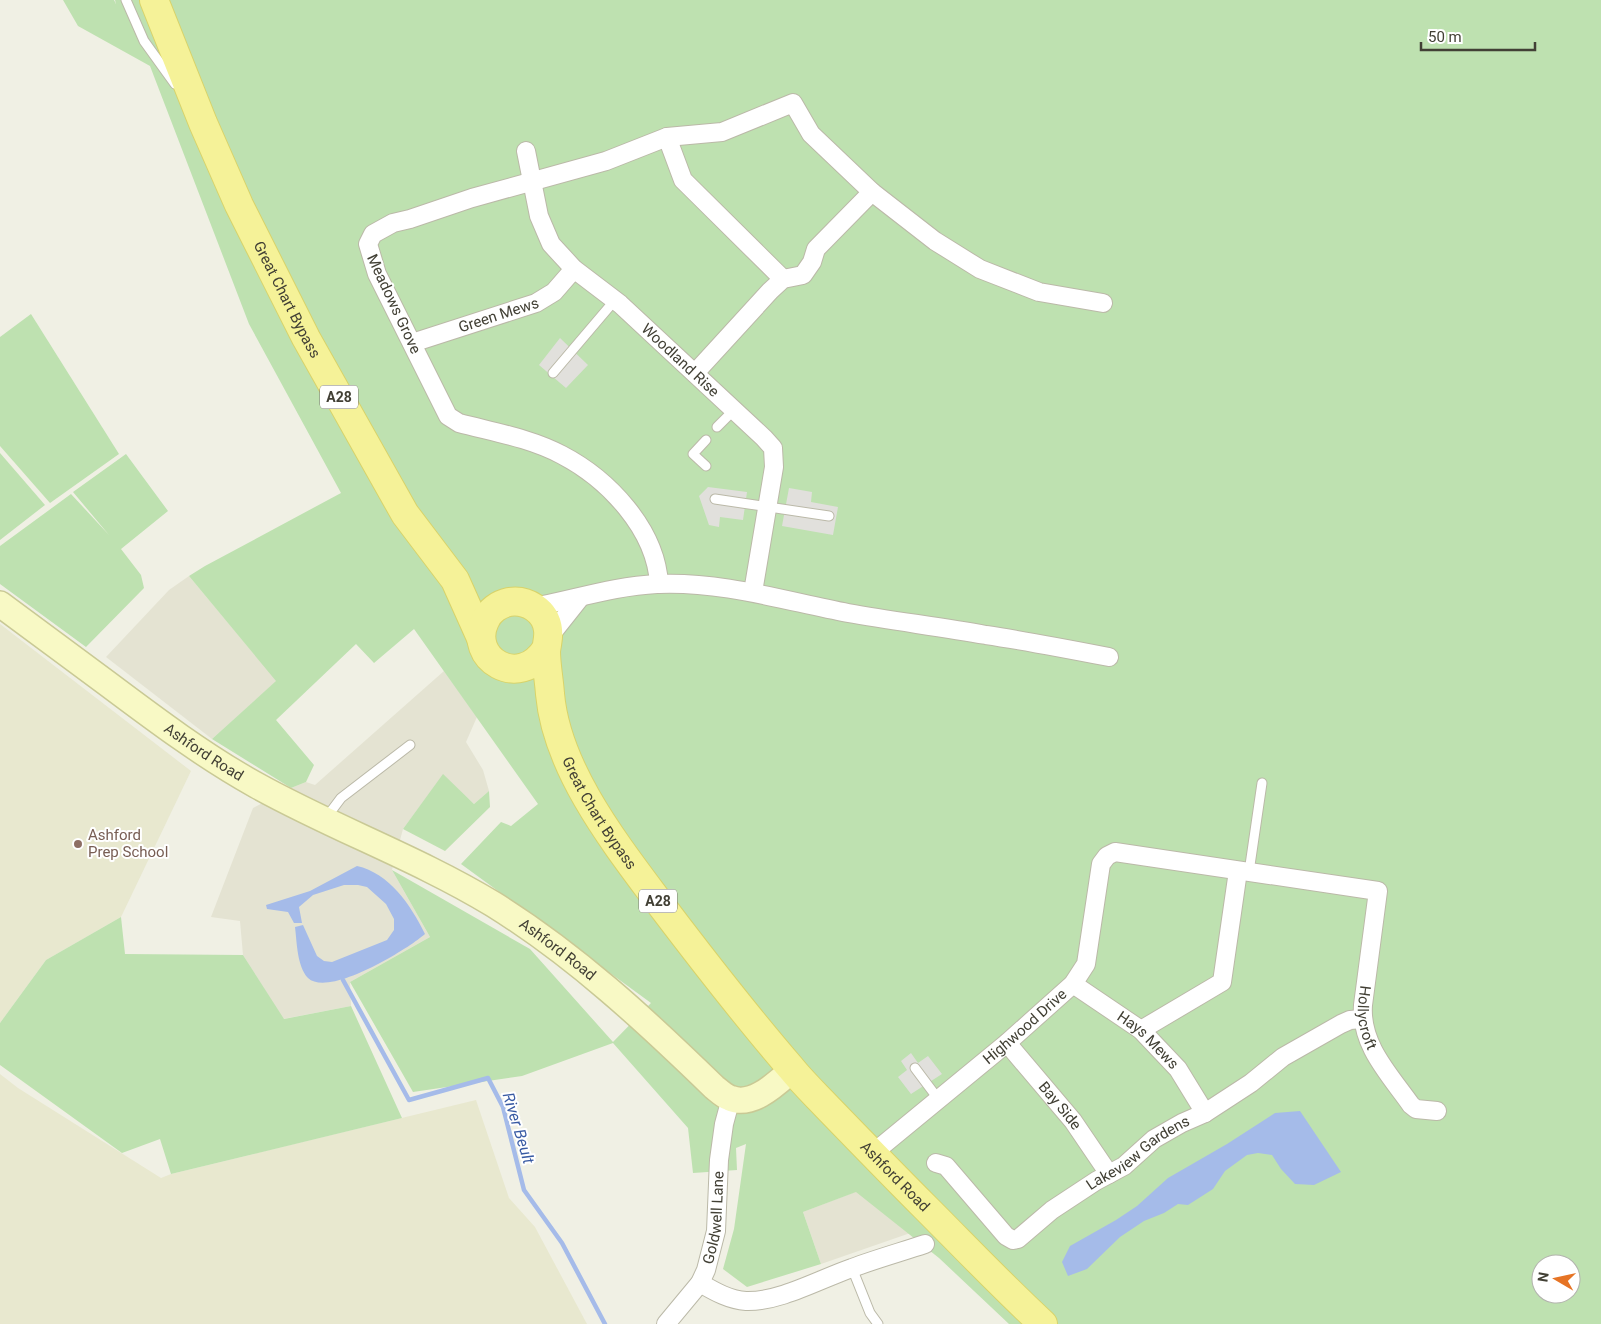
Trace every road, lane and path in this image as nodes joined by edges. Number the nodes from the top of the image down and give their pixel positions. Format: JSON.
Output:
{"nodes":[{"id":1,"x":126,"y":0,"type":"edge"},
{"id":2,"x":154,"y":0,"type":"edge"},
{"id":3,"x":203,"y":123,"type":"junction"},
{"id":4,"x":667,"y":137,"type":"junction"},
{"id":5,"x":526,"y":151,"type":"dead end"},
{"id":6,"x":532,"y":182,"type":"junction"},
{"id":7,"x":872,"y":192,"type":"junction"},
{"id":8,"x":574,"y":269,"type":"junction"},
{"id":9,"x":783,"y":279,"type":"junction"},
{"id":10,"x":615,"y":300,"type":"junction"},
{"id":11,"x":1103,"y":303,"type":"dead end"},
{"id":12,"x":412,"y":343,"type":"junction"},
{"id":13,"x":553,"y":373,"type":"dead end"},
{"id":14,"x":695,"y":374,"type":"junction"},
{"id":15,"x":734,"y":410,"type":"junction"},
{"id":16,"x":717,"y":427,"type":"dead end"},
{"id":17,"x":706,"y":440,"type":"dead end"},
{"id":18,"x":706,"y":466,"type":"dead end"},
{"id":19,"x":715,"y":499,"type":"dead end"},
{"id":20,"x":767,"y":506,"type":"junction"},
{"id":21,"x":829,"y":516,"type":"dead end"},
{"id":22,"x":455,"y":580,"type":"junction"},
{"id":23,"x":659,"y":584,"type":"junction"},
{"id":24,"x":752,"y":592,"type":"junction"},
{"id":25,"x":580,"y":598,"type":"junction"},
{"id":26,"x":0,"y":604,"type":"edge"},
{"id":27,"x":502,"y":604,"type":"junction"},
{"id":28,"x":534,"y":607,"type":"junction"},
{"id":29,"x":481,"y":638,"type":"junction"},
{"id":30,"x":548,"y":643,"type":"junction"},
{"id":31,"x":1110,"y":657,"type":"dead end"},
{"id":32,"x":508,"y":668,"type":"junction"},
{"id":33,"x":552,"y":714,"type":"junction"},
{"id":34,"x":410,"y":745,"type":"dead end"},
{"id":35,"x":1262,"y":783,"type":"dead end"},
{"id":36,"x":325,"y":820,"type":"junction"},
{"id":37,"x":1244,"y":871,"type":"junction"},
{"id":38,"x":1073,"y":984,"type":"junction"},
{"id":39,"x":1362,"y":1019,"type":"junction"},
{"id":40,"x":1141,"y":1030,"type":"junction"},
{"id":41,"x":1007,"y":1042,"type":"junction"},
{"id":42,"x":915,"y":1068,"type":"dead end"},
{"id":43,"x":792,"y":1070,"type":"junction"},
{"id":44,"x":731,"y":1098,"type":"junction"},
{"id":45,"x":939,"y":1100,"type":"junction"},
{"id":46,"x":1437,"y":1111,"type":"dead end"},
{"id":47,"x":1205,"y":1113,"type":"junction"},
{"id":48,"x":872,"y":1154,"type":"junction"},
{"id":49,"x":936,"y":1163,"type":"dead end"},
{"id":50,"x":1108,"y":1174,"type":"junction"},
{"id":51,"x":925,"y":1244,"type":"dead end"},
{"id":52,"x":852,"y":1268,"type":"junction"},
{"id":53,"x":700,"y":1283,"type":"junction"},
{"id":54,"x":666,"y":1324,"type":"edge"},
{"id":55,"x":878,"y":1324,"type":"edge"},
{"id":56,"x":1043,"y":1324,"type":"edge"}],
"edges":[{"from":1,"to":3,"type":"lane"},
{"from":2,"to":3,"type":"main road","name":"Great Chart Bypass","number":"A28"},
{"from":3,"to":22,"type":"main road","name":"Great Chart Bypass","number":"A28"},
{"from":4,"to":6,"type":"street","name":"Meadows Grove"},
{"from":4,"to":7,"type":"street","name":"Meadows Grove"},
{"from":4,"to":9,"type":"street"},
{"from":5,"to":6,"type":"street","name":"Woodland Rise"},
{"from":6,"to":8,"type":"street","name":"Woodland Rise"},
{"from":6,"to":12,"type":"street","name":"Meadows Grove"},
{"from":7,"to":9,"type":"street"},
{"from":7,"to":11,"type":"street"},
{"from":8,"to":10,"type":"street","name":"Woodland Rise"},
{"from":8,"to":12,"type":"street","name":"Green Mews"},
{"from":9,"to":14,"type":"street"},
{"from":10,"to":13,"type":"lane"},
{"from":10,"to":14,"type":"street","name":"Woodland Rise"},
{"from":12,"to":23,"type":"street","name":"Meadows Grove"},
{"from":14,"to":15,"type":"street","name":"Woodland Rise"},
{"from":15,"to":16,"type":"lane"},
{"from":15,"to":20,"type":"street","name":"Woodland Rise"},
{"from":17,"to":18,"type":"lane"},
{"from":19,"to":20,"type":"lane"},
{"from":20,"to":21,"type":"lane"},
{"from":20,"to":24,"type":"street","name":"Woodland Rise"},
{"from":22,"to":27,"type":"main road","name":"Great Chart Bypass","number":"A28"},
{"from":22,"to":29,"type":"main road","name":"Great Chart Bypass","number":"A28"},
{"from":23,"to":24,"type":"street"},
{"from":23,"to":25,"type":"street"},
{"from":24,"to":31,"type":"street"},
{"from":25,"to":28,"type":"street"},
{"from":25,"to":30,"type":"street"},
{"from":26,"to":36,"type":"street","name":"Ashford Road"},
{"from":27,"to":28,"type":"main road"},
{"from":27,"to":29,"type":"main road"},
{"from":28,"to":30,"type":"main road"},
{"from":29,"to":32,"type":"main road"},
{"from":30,"to":32,"type":"main road"},
{"from":30,"to":33,"type":"main road","name":"Great Chart Bypass","number":"A28"},
{"from":32,"to":33,"type":"main road","name":"Great Chart Bypass","number":"A28"},
{"from":33,"to":43,"type":"main road","name":"Great Chart Bypass","number":"A28"},
{"from":34,"to":36,"type":"lane"},
{"from":35,"to":37,"type":"lane"},
{"from":36,"to":44,"type":"street","name":"Ashford Road"},
{"from":37,"to":38,"type":"street","name":"Highwood Drive"},
{"from":37,"to":39,"type":"street","name":"Hollycroft"},
{"from":37,"to":40,"type":"street"},
{"from":38,"to":40,"type":"street","name":"Hays Mews"},
{"from":38,"to":41,"type":"street","name":"Highwood Drive"},
{"from":39,"to":46,"type":"street","name":"Hollycroft"},
{"from":39,"to":47,"type":"street","name":"Lakeview Gardens"},
{"from":40,"to":47,"type":"street","name":"Hays Mews"},
{"from":41,"to":45,"type":"street","name":"Highwood Drive"},
{"from":41,"to":50,"type":"street","name":"Bay Side"},
{"from":42,"to":45,"type":"lane"},
{"from":43,"to":44,"type":"street"},
{"from":43,"to":48,"type":"main road","name":"Ashford Road","number":"A28"},
{"from":44,"to":53,"type":"street","name":"Goldwell Lane"},
{"from":45,"to":48,"type":"street","name":"Highwood Drive"},
{"from":47,"to":50,"type":"street","name":"Lakeview Gardens"},
{"from":48,"to":56,"type":"main road","name":"Ashford Road","number":"A28"},
{"from":49,"to":50,"type":"street","name":"Lakeview Gardens"},
{"from":51,"to":52,"type":"street"},
{"from":52,"to":53,"type":"street"},
{"from":52,"to":55,"type":"lane"},
{"from":53,"to":54,"type":"street","name":"Goldwell Lane"}]}
